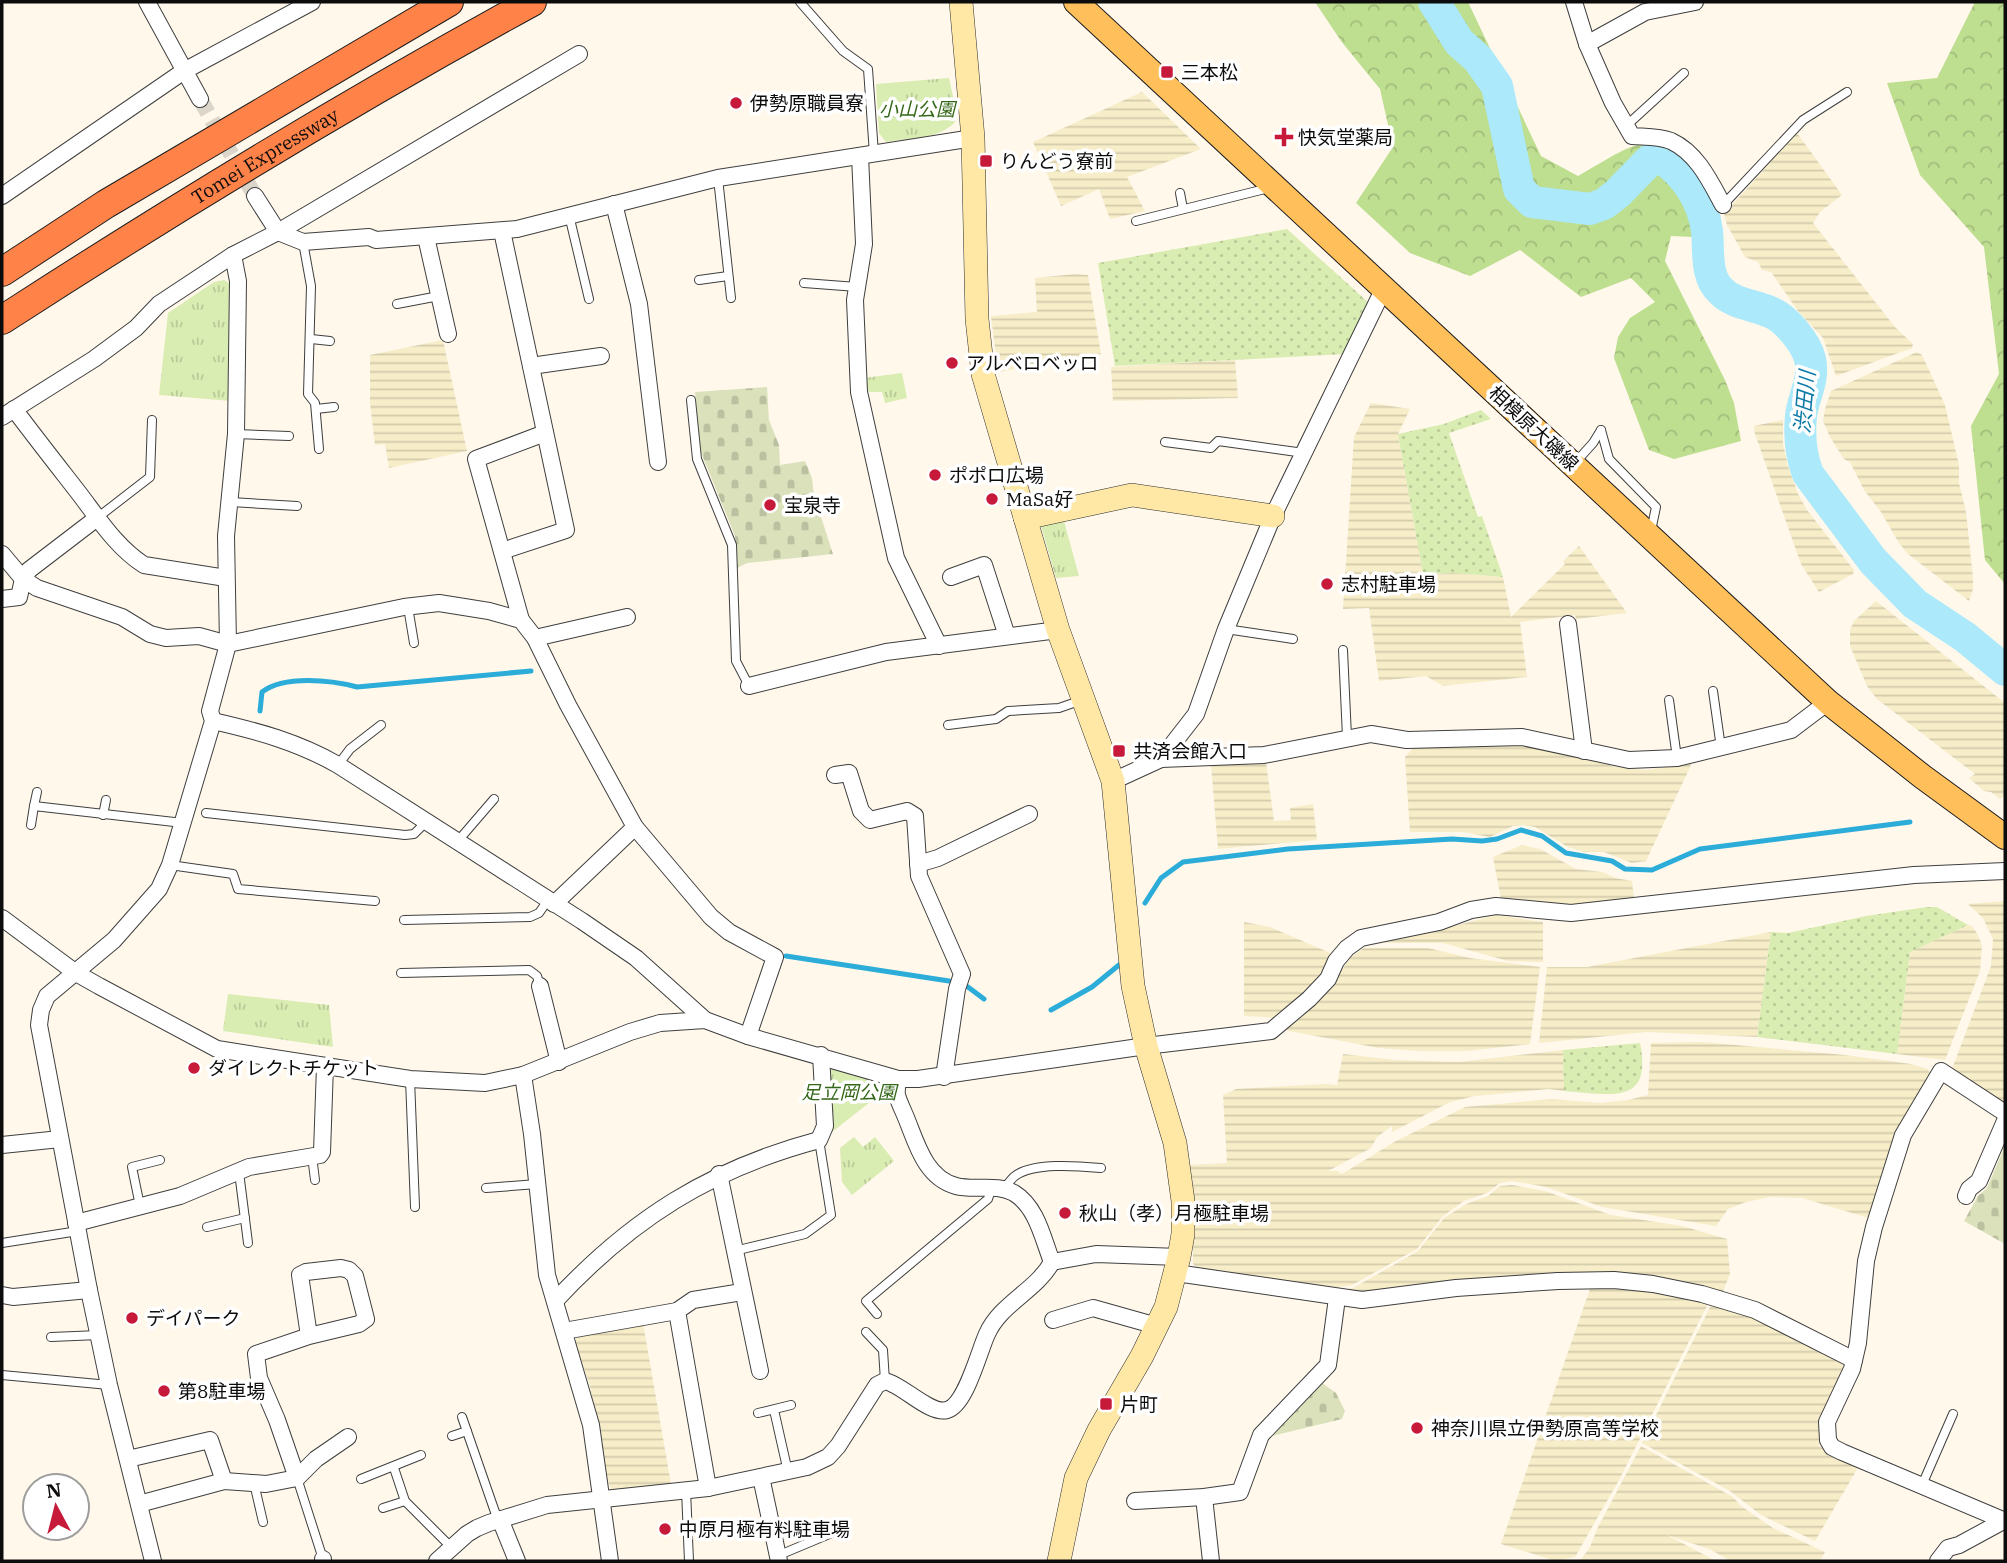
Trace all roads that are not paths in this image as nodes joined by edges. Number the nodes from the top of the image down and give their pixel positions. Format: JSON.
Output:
{"nodes":[{"id":1,"x":147,"y":2,"type":"edge"},
{"id":2,"x":312,"y":2,"type":"edge"},
{"id":3,"x":449,"y":2,"type":"edge"},
{"id":4,"x":532,"y":2,"type":"edge"},
{"id":5,"x":800,"y":2,"type":"edge"},
{"id":6,"x":961,"y":2,"type":"edge"},
{"id":7,"x":1076,"y":2,"type":"edge"},
{"id":8,"x":1574,"y":2,"type":"edge"},
{"id":9,"x":1695,"y":2,"type":"edge"},
{"id":10,"x":1587,"y":44,"type":"junction"},
{"id":11,"x":579,"y":54,"type":"dead end"},
{"id":12,"x":184,"y":71,"type":"junction"},
{"id":13,"x":1684,"y":73,"type":"dead end"},
{"id":14,"x":1847,"y":92,"type":"dead end"},
{"id":15,"x":200,"y":99,"type":"tunnel mouth"},
{"id":16,"x":1626,"y":126,"type":"junction"},
{"id":17,"x":973,"y":138,"type":"junction"},
{"id":18,"x":867,"y":155,"type":"junction"},
{"id":19,"x":718,"y":178,"type":"junction"},
{"id":20,"x":1275,"y":187,"type":"junction"},
{"id":21,"x":1180,"y":192,"type":"dead end"},
{"id":22,"x":2,"y":196,"type":"edge"},
{"id":23,"x":255,"y":197,"type":"tunnel mouth"},
{"id":24,"x":614,"y":205,"type":"junction"},
{"id":25,"x":1723,"y":205,"type":"joint"},
{"id":26,"x":1183,"y":209,"type":"junction"},
{"id":27,"x":569,"y":215,"type":"junction"},
{"id":28,"x":1136,"y":221,"type":"dead end"},
{"id":29,"x":502,"y":231,"type":"junction"},
{"id":30,"x":278,"y":232,"type":"junction"},
{"id":31,"x":426,"y":237,"type":"junction"},
{"id":32,"x":303,"y":242,"type":"junction"},
{"id":33,"x":233,"y":256,"type":"junction"},
{"id":34,"x":2,"y":272,"type":"edge"},
{"id":35,"x":728,"y":276,"type":"junction"},
{"id":36,"x":699,"y":280,"type":"dead end"},
{"id":37,"x":804,"y":283,"type":"dead end"},
{"id":38,"x":857,"y":287,"type":"junction"},
{"id":39,"x":1384,"y":288,"type":"junction"},
{"id":40,"x":439,"y":296,"type":"junction"},
{"id":41,"x":732,"y":298,"type":"dead end"},
{"id":42,"x":589,"y":299,"type":"dead end"},
{"id":43,"x":397,"y":304,"type":"dead end"},
{"id":44,"x":2,"y":320,"type":"edge"},
{"id":45,"x":448,"y":334,"type":"dead end"},
{"id":46,"x":310,"y":339,"type":"junction"},
{"id":47,"x":330,"y":341,"type":"dead end"},
{"id":48,"x":646,"y":349,"type":"junction"},
{"id":49,"x":629,"y":351,"type":"dead end"},
{"id":50,"x":601,"y":356,"type":"dead end"},
{"id":51,"x":531,"y":366,"type":"junction"},
{"id":52,"x":691,"y":400,"type":"dead end"},
{"id":53,"x":334,"y":407,"type":"dead end"},
{"id":54,"x":316,"y":409,"type":"junction"},
{"id":55,"x":8,"y":413,"type":"edge"},
{"id":56,"x":152,"y":420,"type":"dead end"},
{"id":57,"x":545,"y":433,"type":"junction"},
{"id":58,"x":236,"y":434,"type":"junction"},
{"id":59,"x":289,"y":436,"type":"dead end"},
{"id":60,"x":1165,"y":442,"type":"dead end"},
{"id":61,"x":319,"y":449,"type":"dead end"},
{"id":62,"x":1304,"y":453,"type":"junction"},
{"id":63,"x":659,"y":461,"type":"dead end"},
{"id":64,"x":1573,"y":465,"type":"junction"},
{"id":65,"x":231,"y":502,"type":"junction"},
{"id":66,"x":297,"y":506,"type":"dead end"},
{"id":67,"x":1273,"y":516,"type":"junction"},
{"id":68,"x":97,"y":518,"type":"junction"},
{"id":69,"x":1025,"y":518,"type":"junction"},
{"id":70,"x":1650,"y":535,"type":"junction"},
{"id":71,"x":502,"y":551,"type":"junction"},
{"id":72,"x":2,"y":554,"type":"edge"},
{"id":73,"x":951,"y":577,"type":"dead end"},
{"id":74,"x":226,"y":578,"type":"junction"},
{"id":75,"x":23,"y":579,"type":"junction"},
{"id":76,"x":2,"y":599,"type":"edge"},
{"id":77,"x":408,"y":607,"type":"junction"},
{"id":78,"x":627,"y":617,"type":"dead end"},
{"id":79,"x":521,"y":620,"type":"junction"},
{"id":80,"x":1568,"y":624,"type":"dead end"},
{"id":81,"x":1226,"y":629,"type":"junction"},
{"id":82,"x":1058,"y":630,"type":"junction"},
{"id":83,"x":1007,"y":636,"type":"junction"},
{"id":84,"x":535,"y":638,"type":"junction"},
{"id":85,"x":1293,"y":639,"type":"dead end"},
{"id":86,"x":415,"y":643,"type":"dead end"},
{"id":87,"x":228,"y":644,"type":"junction"},
{"id":88,"x":939,"y":646,"type":"junction"},
{"id":89,"x":1343,"y":650,"type":"dead end"},
{"id":90,"x":749,"y":686,"type":"joint"},
{"id":91,"x":1713,"y":691,"type":"dead end"},
{"id":92,"x":1085,"y":699,"type":"junction"},
{"id":93,"x":1669,"y":700,"type":"dead end"},
{"id":94,"x":1828,"y":702,"type":"junction"},
{"id":95,"x":213,"y":721,"type":"junction"},
{"id":96,"x":381,"y":725,"type":"dead end"},
{"id":97,"x":948,"y":725,"type":"dead end"},
{"id":98,"x":1347,"y":737,"type":"junction"},
{"id":99,"x":1721,"y":748,"type":"junction"},
{"id":100,"x":1584,"y":751,"type":"junction"},
{"id":101,"x":1677,"y":758,"type":"junction"},
{"id":102,"x":1161,"y":759,"type":"junction"},
{"id":103,"x":338,"y":765,"type":"junction"},
{"id":104,"x":865,"y":768,"type":"dead end"},
{"id":105,"x":1113,"y":780,"type":"junction"},
{"id":106,"x":37,"y":793,"type":"dead end"},
{"id":107,"x":494,"y":799,"type":"dead end"},
{"id":108,"x":106,"y":800,"type":"dead end"},
{"id":109,"x":34,"y":806,"type":"junction"},
{"id":110,"x":206,"y":813,"type":"dead end"},
{"id":111,"x":1029,"y":814,"type":"dead end"},
{"id":112,"x":103,"y":815,"type":"junction"},
{"id":113,"x":426,"y":822,"type":"junction"},
{"id":114,"x":183,"y":823,"type":"junction"},
{"id":115,"x":31,"y":825,"type":"dead end"},
{"id":116,"x":635,"y":827,"type":"junction"},
{"id":117,"x":2005,"y":837,"type":"edge"},
{"id":118,"x":457,"y":842,"type":"junction"},
{"id":119,"x":918,"y":864,"type":"junction"},
{"id":120,"x":170,"y":865,"type":"junction"},
{"id":121,"x":2005,"y":871,"type":"edge"},
{"id":122,"x":375,"y":901,"type":"dead end"},
{"id":123,"x":551,"y":902,"type":"junction"},
{"id":124,"x":2,"y":918,"type":"edge"},
{"id":125,"x":404,"y":920,"type":"dead end"},
{"id":126,"x":76,"y":973,"type":"junction"},
{"id":127,"x":401,"y":973,"type":"dead end"},
{"id":128,"x":540,"y":986,"type":"joint"},
{"id":129,"x":705,"y":1020,"type":"junction"},
{"id":130,"x":748,"y":1036,"type":"junction"},
{"id":131,"x":1146,"y":1046,"type":"junction"},
{"id":132,"x":821,"y":1055,"type":"junction"},
{"id":133,"x":559,"y":1062,"type":"junction"},
{"id":134,"x":325,"y":1066,"type":"junction"},
{"id":135,"x":523,"y":1075,"type":"junction"},
{"id":136,"x":944,"y":1077,"type":"junction"},
{"id":137,"x":410,"y":1079,"type":"junction"},
{"id":138,"x":898,"y":1079,"type":"junction"},
{"id":139,"x":2005,"y":1113,"type":"edge"},
{"id":140,"x":2005,"y":1121,"type":"edge"},
{"id":141,"x":60,"y":1139,"type":"junction"},
{"id":142,"x":819,"y":1140,"type":"junction"},
{"id":143,"x":2,"y":1145,"type":"edge"},
{"id":144,"x":312,"y":1156,"type":"junction"},
{"id":145,"x":160,"y":1160,"type":"dead end"},
{"id":146,"x":1101,"y":1168,"type":"dead end"},
{"id":147,"x":239,"y":1172,"type":"junction"},
{"id":148,"x":719,"y":1174,"type":"junction"},
{"id":149,"x":315,"y":1180,"type":"dead end"},
{"id":150,"x":537,"y":1184,"type":"junction"},
{"id":151,"x":486,"y":1188,"type":"dead end"},
{"id":152,"x":998,"y":1188,"type":"junction"},
{"id":153,"x":1966,"y":1196,"type":"dead end"},
{"id":154,"x":140,"y":1206,"type":"junction"},
{"id":155,"x":415,"y":1207,"type":"dead end"},
{"id":156,"x":245,"y":1218,"type":"junction"},
{"id":157,"x":77,"y":1227,"type":"junction"},
{"id":158,"x":207,"y":1227,"type":"dead end"},
{"id":159,"x":2,"y":1243,"type":"edge"},
{"id":160,"x":248,"y":1243,"type":"dead end"},
{"id":161,"x":734,"y":1251,"type":"junction"},
{"id":162,"x":1052,"y":1262,"type":"junction"},
{"id":163,"x":1178,"y":1265,"type":"junction"},
{"id":164,"x":89,"y":1290,"type":"junction"},
{"id":165,"x":742,"y":1292,"type":"junction"},
{"id":166,"x":2,"y":1295,"type":"edge"},
{"id":167,"x":1337,"y":1298,"type":"junction"},
{"id":168,"x":555,"y":1301,"type":"junction"},
{"id":169,"x":677,"y":1311,"type":"junction"},
{"id":170,"x":877,"y":1314,"type":"dead end"},
{"id":171,"x":1060,"y":1314,"type":"dead end"},
{"id":172,"x":1157,"y":1326,"type":"junction"},
{"id":173,"x":564,"y":1331,"type":"junction"},
{"id":174,"x":866,"y":1332,"type":"dead end"},
{"id":175,"x":99,"y":1335,"type":"junction"},
{"id":176,"x":309,"y":1336,"type":"junction"},
{"id":177,"x":51,"y":1337,"type":"dead end"},
{"id":178,"x":1854,"y":1360,"type":"junction"},
{"id":179,"x":760,"y":1371,"type":"dead end"},
{"id":180,"x":2,"y":1375,"type":"edge"},
{"id":181,"x":885,"y":1381,"type":"junction"},
{"id":182,"x":109,"y":1385,"type":"junction"},
{"id":183,"x":791,"y":1405,"type":"dead end"},
{"id":184,"x":774,"y":1410,"type":"junction"},
{"id":185,"x":758,"y":1413,"type":"dead end"},
{"id":186,"x":1953,"y":1414,"type":"dead end"},
{"id":187,"x":462,"y":1417,"type":"dead end"},
{"id":188,"x":467,"y":1431,"type":"junction"},
{"id":189,"x":452,"y":1436,"type":"dead end"},
{"id":190,"x":348,"y":1437,"type":"dead end"},
{"id":191,"x":421,"y":1455,"type":"dead end"},
{"id":192,"x":128,"y":1459,"type":"junction"},
{"id":193,"x":394,"y":1468,"type":"junction"},
{"id":194,"x":789,"y":1472,"type":"junction"},
{"id":195,"x":761,"y":1477,"type":"junction"},
{"id":196,"x":297,"y":1478,"type":"junction"},
{"id":197,"x":361,"y":1479,"type":"dead end"},
{"id":198,"x":224,"y":1481,"type":"junction"},
{"id":199,"x":254,"y":1483,"type":"junction"},
{"id":200,"x":1922,"y":1485,"type":"junction"},
{"id":201,"x":708,"y":1488,"type":"junction"},
{"id":202,"x":686,"y":1490,"type":"junction"},
{"id":203,"x":1204,"y":1497,"type":"junction"},
{"id":204,"x":602,"y":1500,"type":"junction"},
{"id":205,"x":405,"y":1501,"type":"junction"},
{"id":206,"x":1135,"y":1501,"type":"dead end"},
{"id":207,"x":139,"y":1504,"type":"junction"},
{"id":208,"x":383,"y":1508,"type":"dead end"},
{"id":209,"x":500,"y":1519,"type":"junction"},
{"id":210,"x":2004,"y":1520,"type":"edge"},
{"id":211,"x":263,"y":1522,"type":"dead end"},
{"id":212,"x":839,"y":1530,"type":"dead end"},
{"id":213,"x":443,"y":1557,"type":"edge"},
{"id":214,"x":778,"y":1559,"type":"edge"},
{"id":215,"x":323,"y":1560,"type":"edge"},
{"id":216,"x":153,"y":1561,"type":"edge"},
{"id":217,"x":517,"y":1561,"type":"edge"},
{"id":218,"x":610,"y":1561,"type":"edge"},
{"id":219,"x":689,"y":1561,"type":"edge"},
{"id":220,"x":1059,"y":1561,"type":"edge"},
{"id":221,"x":1211,"y":1561,"type":"edge"},
{"id":222,"x":1938,"y":1561,"type":"edge"}],
"edges":[{"from":1,"to":12,"type":"street"},
{"from":2,"to":12,"type":"street"},
{"from":3,"to":34,"type":"highway"},
{"from":4,"to":44,"type":"highway","name":"Tomei Expressway"},
{"from":5,"to":18,"type":"lane"},
{"from":6,"to":17,"type":"street"},
{"from":7,"to":20,"type":"main road","name":"相模原大磯線"},
{"from":8,"to":10,"type":"street"},
{"from":9,"to":10,"type":"street"},
{"from":10,"to":16,"type":"street"},
{"from":11,"to":30,"type":"street"},
{"from":12,"to":15,"type":"street"},
{"from":12,"to":22,"type":"street"},
{"from":13,"to":16,"type":"lane"},
{"from":14,"to":25,"type":"lane"},
{"from":16,"to":25,"type":"street"},
{"from":17,"to":18,"type":"street"},
{"from":17,"to":69,"type":"street"},
{"from":18,"to":19,"type":"street"},
{"from":18,"to":38,"type":"street"},
{"from":19,"to":24,"type":"street"},
{"from":19,"to":35,"type":"lane"},
{"from":20,"to":26,"type":"lane"},
{"from":20,"to":39,"type":"main road","name":"相模原大磯線"},
{"from":21,"to":26,"type":"lane"},
{"from":23,"to":30,"type":"street"},
{"from":24,"to":27,"type":"street"},
{"from":24,"to":48,"type":"street"},
{"from":26,"to":28,"type":"lane"},
{"from":27,"to":29,"type":"street"},
{"from":27,"to":42,"type":"lane"},
{"from":29,"to":31,"type":"street"},
{"from":29,"to":51,"type":"street"},
{"from":30,"to":32,"type":"street"},
{"from":30,"to":33,"type":"street"},
{"from":31,"to":32,"type":"street"},
{"from":31,"to":40,"type":"street"},
{"from":32,"to":46,"type":"lane"},
{"from":33,"to":55,"type":"street"},
{"from":33,"to":58,"type":"street"},
{"from":35,"to":36,"type":"lane"},
{"from":35,"to":41,"type":"lane"},
{"from":37,"to":38,"type":"lane"},
{"from":38,"to":88,"type":"street"},
{"from":39,"to":62,"type":"street"},
{"from":39,"to":64,"type":"main road","name":"相模原大磯線"},
{"from":40,"to":43,"type":"lane"},
{"from":40,"to":45,"type":"street"},
{"from":46,"to":47,"type":"lane"},
{"from":46,"to":54,"type":"lane"},
{"from":48,"to":49,"type":"street"},
{"from":48,"to":63,"type":"street"},
{"from":50,"to":51,"type":"street"},
{"from":51,"to":57,"type":"street"},
{"from":52,"to":90,"type":"lane"},
{"from":53,"to":54,"type":"lane"},
{"from":54,"to":61,"type":"lane"},
{"from":55,"to":68,"type":"street"},
{"from":56,"to":68,"type":"lane"},
{"from":57,"to":71,"type":"street"},
{"from":57,"to":71,"type":"street"},
{"from":58,"to":59,"type":"lane"},
{"from":58,"to":65,"type":"street"},
{"from":60,"to":62,"type":"lane"},
{"from":62,"to":67,"type":"street"},
{"from":64,"to":70,"type":"main road","name":"相模原大磯線"},
{"from":64,"to":70,"type":"lane"},
{"from":65,"to":66,"type":"lane"},
{"from":65,"to":74,"type":"street"},
{"from":67,"to":69,"type":"street"},
{"from":67,"to":81,"type":"street"},
{"from":68,"to":74,"type":"street"},
{"from":68,"to":75,"type":"street"},
{"from":69,"to":82,"type":"street"},
{"from":70,"to":94,"type":"main road","name":"相模原大磯線"},
{"from":71,"to":79,"type":"street"},
{"from":72,"to":75,"type":"street"},
{"from":73,"to":83,"type":"street"},
{"from":74,"to":87,"type":"street"},
{"from":75,"to":76,"type":"street"},
{"from":75,"to":87,"type":"street"},
{"from":77,"to":79,"type":"street"},
{"from":77,"to":86,"type":"lane"},
{"from":77,"to":87,"type":"street"},
{"from":78,"to":84,"type":"street"},
{"from":79,"to":84,"type":"street"},
{"from":80,"to":100,"type":"street"},
{"from":81,"to":85,"type":"lane"},
{"from":81,"to":102,"type":"street"},
{"from":82,"to":83,"type":"street"},
{"from":82,"to":92,"type":"street"},
{"from":83,"to":88,"type":"street"},
{"from":84,"to":116,"type":"street"},
{"from":87,"to":95,"type":"street"},
{"from":88,"to":90,"type":"street"},
{"from":89,"to":98,"type":"lane"},
{"from":91,"to":99,"type":"lane"},
{"from":92,"to":97,"type":"lane"},
{"from":92,"to":105,"type":"street"},
{"from":93,"to":101,"type":"lane"},
{"from":94,"to":99,"type":"street"},
{"from":94,"to":117,"type":"main road","name":"相模原大磯線"},
{"from":95,"to":103,"type":"street"},
{"from":95,"to":114,"type":"street"},
{"from":96,"to":103,"type":"lane"},
{"from":98,"to":100,"type":"street"},
{"from":98,"to":102,"type":"street"},
{"from":99,"to":101,"type":"street"},
{"from":100,"to":101,"type":"street"},
{"from":102,"to":105,"type":"street"},
{"from":103,"to":113,"type":"street"},
{"from":104,"to":119,"type":"street"},
{"from":105,"to":131,"type":"street"},
{"from":106,"to":109,"type":"lane"},
{"from":107,"to":118,"type":"lane"},
{"from":108,"to":112,"type":"lane"},
{"from":109,"to":112,"type":"lane"},
{"from":109,"to":115,"type":"lane"},
{"from":110,"to":113,"type":"lane"},
{"from":111,"to":119,"type":"street"},
{"from":112,"to":114,"type":"lane"},
{"from":113,"to":118,"type":"street"},
{"from":114,"to":120,"type":"street"},
{"from":116,"to":123,"type":"street"},
{"from":116,"to":130,"type":"street"},
{"from":118,"to":123,"type":"street"},
{"from":119,"to":136,"type":"street"},
{"from":120,"to":122,"type":"lane"},
{"from":120,"to":126,"type":"street"},
{"from":121,"to":131,"type":"street"},
{"from":123,"to":125,"type":"lane"},
{"from":123,"to":129,"type":"street"},
{"from":124,"to":126,"type":"street"},
{"from":126,"to":134,"type":"street"},
{"from":126,"to":141,"type":"street"},
{"from":127,"to":128,"type":"lane"},
{"from":128,"to":133,"type":"street"},
{"from":129,"to":130,"type":"street"},
{"from":129,"to":133,"type":"street"},
{"from":130,"to":132,"type":"street"},
{"from":131,"to":136,"type":"street"},
{"from":131,"to":163,"type":"street"},
{"from":132,"to":138,"type":"street"},
{"from":132,"to":142,"type":"street"},
{"from":133,"to":135,"type":"street"},
{"from":134,"to":137,"type":"street"},
{"from":134,"to":144,"type":"street"},
{"from":135,"to":137,"type":"street"},
{"from":135,"to":150,"type":"street"},
{"from":136,"to":138,"type":"street"},
{"from":137,"to":155,"type":"lane"},
{"from":138,"to":152,"type":"street"},
{"from":139,"to":178,"type":"street"},
{"from":140,"to":153,"type":"street"},
{"from":141,"to":143,"type":"street"},
{"from":141,"to":157,"type":"street"},
{"from":142,"to":148,"type":"street"},
{"from":142,"to":161,"type":"lane"},
{"from":144,"to":147,"type":"street"},
{"from":144,"to":149,"type":"lane"},
{"from":145,"to":154,"type":"lane"},
{"from":146,"to":152,"type":"lane"},
{"from":147,"to":154,"type":"street"},
{"from":147,"to":156,"type":"lane"},
{"from":148,"to":161,"type":"street"},
{"from":148,"to":168,"type":"street"},
{"from":150,"to":151,"type":"lane"},
{"from":150,"to":168,"type":"street"},
{"from":152,"to":162,"type":"street"},
{"from":152,"to":170,"type":"lane"},
{"from":154,"to":157,"type":"street"},
{"from":156,"to":158,"type":"lane"},
{"from":156,"to":160,"type":"lane"},
{"from":157,"to":159,"type":"lane"},
{"from":157,"to":164,"type":"street"},
{"from":161,"to":165,"type":"street"},
{"from":162,"to":163,"type":"street"},
{"from":162,"to":181,"type":"street"},
{"from":163,"to":167,"type":"street"},
{"from":163,"to":172,"type":"street"},
{"from":164,"to":166,"type":"street"},
{"from":164,"to":175,"type":"street"},
{"from":165,"to":169,"type":"street"},
{"from":165,"to":179,"type":"street"},
{"from":167,"to":178,"type":"street"},
{"from":167,"to":203,"type":"street"},
{"from":168,"to":173,"type":"street"},
{"from":169,"to":173,"type":"street"},
{"from":169,"to":201,"type":"street"},
{"from":171,"to":172,"type":"street"},
{"from":172,"to":220,"type":"street"},
{"from":173,"to":204,"type":"street"},
{"from":174,"to":181,"type":"lane"},
{"from":175,"to":177,"type":"lane"},
{"from":175,"to":182,"type":"street"},
{"from":176,"to":176,"type":"street"},
{"from":176,"to":196,"type":"street"},
{"from":178,"to":200,"type":"street"},
{"from":180,"to":182,"type":"lane"},
{"from":181,"to":194,"type":"street"},
{"from":182,"to":192,"type":"street"},
{"from":183,"to":184,"type":"lane"},
{"from":184,"to":185,"type":"lane"},
{"from":184,"to":194,"type":"lane"},
{"from":186,"to":200,"type":"lane"},
{"from":187,"to":188,"type":"lane"},
{"from":188,"to":189,"type":"lane"},
{"from":188,"to":209,"type":"lane"},
{"from":190,"to":196,"type":"street"},
{"from":191,"to":193,"type":"lane"},
{"from":192,"to":198,"type":"street"},
{"from":192,"to":207,"type":"street"},
{"from":193,"to":197,"type":"lane"},
{"from":193,"to":205,"type":"lane"},
{"from":194,"to":195,"type":"street"},
{"from":195,"to":201,"type":"street"},
{"from":195,"to":214,"type":"street"},
{"from":196,"to":199,"type":"street"},
{"from":196,"to":215,"type":"lane"},
{"from":198,"to":199,"type":"street"},
{"from":198,"to":207,"type":"street"},
{"from":199,"to":211,"type":"lane"},
{"from":200,"to":210,"type":"street"},
{"from":201,"to":202,"type":"street"},
{"from":202,"to":204,"type":"street"},
{"from":202,"to":219,"type":"lane"},
{"from":203,"to":206,"type":"street"},
{"from":203,"to":221,"type":"street"},
{"from":204,"to":209,"type":"street"},
{"from":204,"to":218,"type":"street"},
{"from":205,"to":208,"type":"lane"},
{"from":205,"to":213,"type":"lane"},
{"from":207,"to":216,"type":"street"},
{"from":209,"to":213,"type":"street"},
{"from":209,"to":217,"type":"street"},
{"from":210,"to":222,"type":"street"},
{"from":212,"to":214,"type":"lane"}]}
